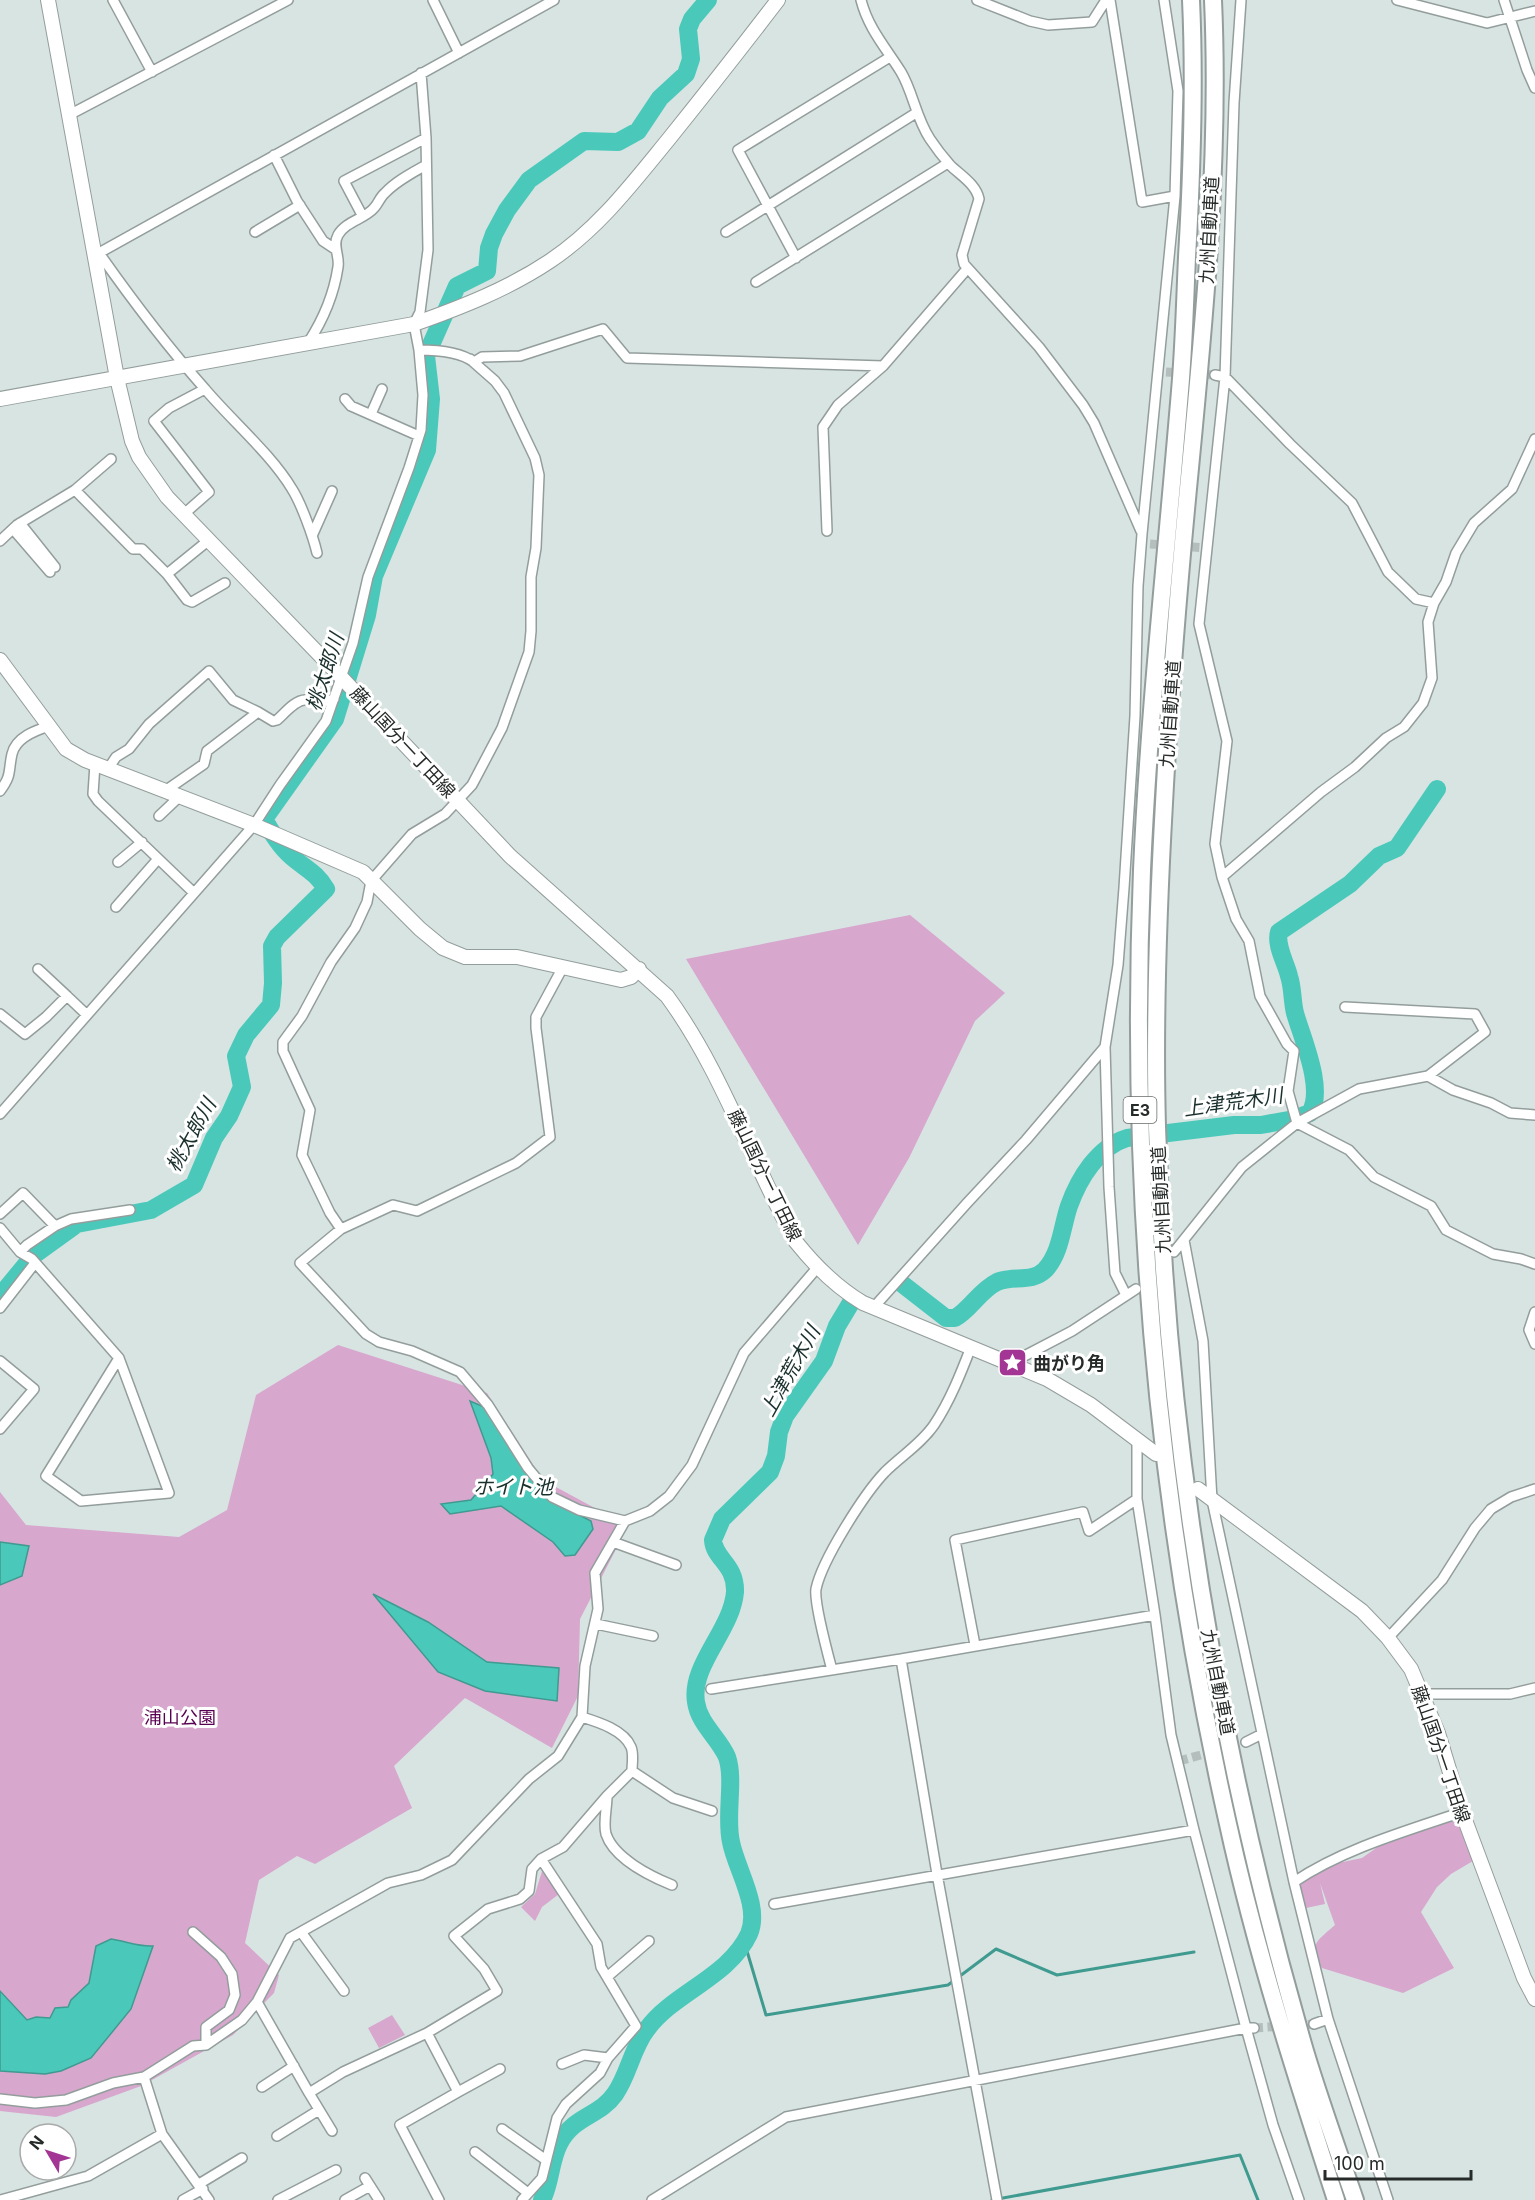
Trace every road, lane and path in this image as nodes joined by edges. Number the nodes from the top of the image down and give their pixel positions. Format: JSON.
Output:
{"nodes":[{"id":1,"x":48,"y":0,"type":"edge"},
{"id":2,"x":113,"y":0,"type":"edge"},
{"id":3,"x":288,"y":0,"type":"edge"},
{"id":4,"x":433,"y":0,"type":"edge"},
{"id":5,"x":554,"y":0,"type":"edge"},
{"id":6,"x":778,"y":0,"type":"edge"},
{"id":7,"x":861,"y":0,"type":"edge"},
{"id":8,"x":977,"y":0,"type":"edge"},
{"id":9,"x":1108,"y":0,"type":"edge"},
{"id":10,"x":1164,"y":0,"type":"edge"},
{"id":11,"x":1191,"y":0,"type":"edge"},
{"id":12,"x":1213,"y":0,"type":"edge"},
{"id":13,"x":1397,"y":0,"type":"edge"},
{"id":14,"x":1504,"y":0,"type":"edge"},
{"id":15,"x":1242,"y":1,"type":"edge"},
{"id":16,"x":1535,"y":11,"type":"edge"},
{"id":17,"x":1509,"y":17,"type":"junction"},
{"id":18,"x":459,"y":53,"type":"junction"},
{"id":19,"x":890,"y":57,"type":"junction"},
{"id":20,"x":152,"y":72,"type":"junction"},
{"id":21,"x":421,"y":73,"type":"junction"},
{"id":22,"x":1535,"y":88,"type":"edge"},
{"id":23,"x":916,"y":113,"type":"junction"},
{"id":24,"x":69,"y":115,"type":"junction"},
{"id":25,"x":426,"y":138,"type":"junction"},
{"id":26,"x":274,"y":155,"type":"junction"},
{"id":27,"x":948,"y":163,"type":"junction"},
{"id":28,"x":426,"y":165,"type":"junction"},
{"id":29,"x":1175,"y":196,"type":"junction"},
{"id":30,"x":300,"y":205,"type":"junction"},
{"id":31,"x":768,"y":206,"type":"junction"},
{"id":32,"x":362,"y":215,"type":"junction"},
{"id":33,"x":726,"y":231,"type":"dead end"},
{"id":34,"x":255,"y":232,"type":"dead end"},
{"id":35,"x":335,"y":249,"type":"junction"},
{"id":36,"x":96,"y":252,"type":"junction"},
{"id":37,"x":796,"y":258,"type":"junction"},
{"id":38,"x":967,"y":269,"type":"junction"},
{"id":39,"x":756,"y":282,"type":"dead end"},
{"id":40,"x":414,"y":324,"type":"junction"},
{"id":41,"x":308,"y":343,"type":"junction"},
{"id":42,"x":419,"y":350,"type":"junction"},
{"id":43,"x":470,"y":359,"type":"junction"},
{"id":44,"x":186,"y":365,"type":"junction"},
{"id":45,"x":883,"y":366,"type":"junction"},
{"id":46,"x":1215,"y":375,"type":"tunnel mouth"},
{"id":47,"x":1226,"y":377,"type":"junction"},
{"id":48,"x":117,"y":378,"type":"junction"},
{"id":49,"x":205,"y":389,"type":"junction"},
{"id":50,"x":382,"y":389,"type":"dead end"},
{"id":51,"x":0,"y":399,"type":"edge"},
{"id":52,"x":345,"y":399,"type":"dead end"},
{"id":53,"x":371,"y":414,"type":"junction"},
{"id":54,"x":419,"y":436,"type":"junction"},
{"id":55,"x":1535,"y":439,"type":"edge"},
{"id":56,"x":111,"y":459,"type":"dead end"},
{"id":57,"x":75,"y":490,"type":"junction"},
{"id":58,"x":332,"y":491,"type":"dead end"},
{"id":59,"x":184,"y":514,"type":"junction"},
{"id":60,"x":16,"y":526,"type":"junction"},
{"id":61,"x":826,"y":531,"type":"dead end"},
{"id":62,"x":312,"y":536,"type":"junction"},
{"id":63,"x":209,"y":540,"type":"junction"},
{"id":64,"x":1144,"y":540,"type":"junction"},
{"id":65,"x":0,"y":541,"type":"edge"},
{"id":66,"x":317,"y":553,"type":"dead end"},
{"id":67,"x":53,"y":570,"type":"dead end"},
{"id":68,"x":167,"y":574,"type":"junction"},
{"id":69,"x":225,"y":583,"type":"dead end"},
{"id":70,"x":1434,"y":603,"type":"junction"},
{"id":71,"x":0,"y":660,"type":"edge"},
{"id":72,"x":342,"y":677,"type":"junction"},
{"id":73,"x":334,"y":699,"type":"junction"},
{"id":74,"x":258,"y":712,"type":"junction"},
{"id":75,"x":50,"y":726,"type":"junction"},
{"id":76,"x":101,"y":766,"type":"junction"},
{"id":77,"x":0,"y":791,"type":"edge"},
{"id":78,"x":165,"y":791,"type":"junction"},
{"id":79,"x":179,"y":797,"type":"junction"},
{"id":80,"x":458,"y":802,"type":"junction"},
{"id":81,"x":159,"y":816,"type":"dead end"},
{"id":82,"x":254,"y":825,"type":"junction"},
{"id":83,"x":142,"y":842,"type":"junction"},
{"id":84,"x":158,"y":859,"type":"junction"},
{"id":85,"x":118,"y":862,"type":"dead end"},
{"id":86,"x":1222,"y":877,"type":"junction"},
{"id":87,"x":371,"y":881,"type":"junction"},
{"id":88,"x":194,"y":892,"type":"junction"},
{"id":89,"x":116,"y":907,"type":"dead end"},
{"id":90,"x":564,"y":967,"type":"junction"},
{"id":91,"x":38,"y":969,"type":"dead end"},
{"id":92,"x":639,"y":969,"type":"junction"},
{"id":93,"x":67,"y":996,"type":"junction"},
{"id":94,"x":1345,"y":1007,"type":"dead end"},
{"id":95,"x":0,"y":1014,"type":"edge"},
{"id":96,"x":87,"y":1015,"type":"junction"},
{"id":97,"x":1105,"y":1047,"type":"junction"},
{"id":98,"x":1428,"y":1076,"type":"junction"},
{"id":99,"x":0,"y":1114,"type":"edge"},
{"id":100,"x":1535,"y":1115,"type":"edge"},
{"id":101,"x":1297,"y":1123,"type":"junction"},
{"id":102,"x":130,"y":1210,"type":"dead end"},
{"id":103,"x":0,"y":1214,"type":"edge"},
{"id":104,"x":55,"y":1226,"type":"junction"},
{"id":105,"x":0,"y":1228,"type":"edge"},
{"id":106,"x":341,"y":1229,"type":"junction"},
{"id":107,"x":1184,"y":1240,"type":"junction"},
{"id":108,"x":20,"y":1252,"type":"junction"},
{"id":109,"x":1174,"y":1252,"type":"dead end"},
{"id":110,"x":35,"y":1263,"type":"junction"},
{"id":111,"x":1535,"y":1264,"type":"edge"},
{"id":112,"x":816,"y":1268,"type":"junction"},
{"id":113,"x":1136,"y":1289,"type":"dead end"},
{"id":114,"x":1126,"y":1295,"type":"junction"},
{"id":115,"x":874,"y":1307,"type":"junction"},
{"id":116,"x":0,"y":1308,"type":"edge"},
{"id":117,"x":1535,"y":1312,"type":"edge"},
{"id":118,"x":1535,"y":1344,"type":"edge"},
{"id":119,"x":971,"y":1347,"type":"junction"},
{"id":120,"x":119,"y":1358,"type":"junction"},
{"id":121,"x":0,"y":1361,"type":"edge"},
{"id":122,"x":1011,"y":1363,"type":"junction"},
{"id":123,"x":0,"y":1429,"type":"edge"},
{"id":124,"x":1137,"y":1440,"type":"junction"},
{"id":125,"x":1156,"y":1454,"type":"dead end"},
{"id":126,"x":1198,"y":1489,"type":"dead end"},
{"id":127,"x":1535,"y":1489,"type":"edge"},
{"id":128,"x":1137,"y":1499,"type":"junction"},
{"id":129,"x":1212,"y":1500,"type":"junction"},
{"id":130,"x":625,"y":1521,"type":"junction"},
{"id":131,"x":613,"y":1542,"type":"junction"},
{"id":132,"x":676,"y":1566,"type":"dead end"},
{"id":133,"x":1155,"y":1615,"type":"junction"},
{"id":134,"x":596,"y":1624,"type":"junction"},
{"id":135,"x":653,"y":1636,"type":"dead end"},
{"id":136,"x":1388,"y":1638,"type":"junction"},
{"id":137,"x":975,"y":1645,"type":"junction"},
{"id":138,"x":901,"y":1659,"type":"junction"},
{"id":139,"x":832,"y":1670,"type":"junction"},
{"id":140,"x":1535,"y":1688,"type":"edge"},
{"id":141,"x":711,"y":1689,"type":"dead end"},
{"id":142,"x":1422,"y":1694,"type":"junction"},
{"id":143,"x":582,"y":1717,"type":"junction"},
{"id":144,"x":1262,"y":1734,"type":"junction"},
{"id":145,"x":1246,"y":1742,"type":"dead end"},
{"id":146,"x":632,"y":1771,"type":"junction"},
{"id":147,"x":607,"y":1796,"type":"junction"},
{"id":148,"x":712,"y":1811,"type":"dead end"},
{"id":149,"x":1462,"y":1812,"type":"junction"},
{"id":150,"x":1194,"y":1830,"type":"junction"},
{"id":151,"x":541,"y":1858,"type":"junction"},
{"id":152,"x":937,"y":1874,"type":"junction"},
{"id":153,"x":1294,"y":1882,"type":"junction"},
{"id":154,"x":672,"y":1885,"type":"dead end"},
{"id":155,"x":774,"y":1904,"type":"dead end"},
{"id":156,"x":193,"y":1932,"type":"dead end"},
{"id":157,"x":301,"y":1932,"type":"junction"},
{"id":158,"x":650,"y":1941,"type":"dead end"},
{"id":159,"x":1529,"y":1976,"type":"edge"},
{"id":160,"x":607,"y":1977,"type":"junction"},
{"id":161,"x":344,"y":1991,"type":"dead end"},
{"id":162,"x":1535,"y":1999,"type":"edge"},
{"id":163,"x":257,"y":2001,"type":"junction"},
{"id":164,"x":1328,"y":2019,"type":"junction"},
{"id":165,"x":1314,"y":2024,"type":"tunnel mouth"},
{"id":166,"x":1250,"y":2028,"type":"junction"},
{"id":167,"x":427,"y":2033,"type":"junction"},
{"id":168,"x":206,"y":2045,"type":"junction"},
{"id":169,"x":608,"y":2058,"type":"junction"},
{"id":170,"x":562,"y":2064,"type":"dead end"},
{"id":171,"x":294,"y":2066,"type":"junction"},
{"id":172,"x":500,"y":2069,"type":"dead end"},
{"id":173,"x":144,"y":2077,"type":"junction"},
{"id":174,"x":975,"y":2079,"type":"junction"},
{"id":175,"x":262,"y":2087,"type":"dead end"},
{"id":176,"x":458,"y":2092,"type":"junction"},
{"id":177,"x":309,"y":2093,"type":"junction"},
{"id":178,"x":0,"y":2099,"type":"edge"},
{"id":179,"x":319,"y":2110,"type":"junction"},
{"id":180,"x":502,"y":2129,"type":"dead end"},
{"id":181,"x":332,"y":2131,"type":"dead end"},
{"id":182,"x":162,"y":2134,"type":"junction"},
{"id":183,"x":277,"y":2136,"type":"dead end"},
{"id":184,"x":476,"y":2152,"type":"dead end"},
{"id":185,"x":242,"y":2158,"type":"dead end"},
{"id":186,"x":546,"y":2160,"type":"junction"},
{"id":187,"x":336,"y":2170,"type":"dead end"},
{"id":188,"x":201,"y":2187,"type":"junction"},
{"id":189,"x":525,"y":2196,"type":"edge"},
{"id":190,"x":658,"y":2198,"type":"edge"},
{"id":191,"x":2,"y":2200,"type":"edge"},
{"id":192,"x":183,"y":2200,"type":"edge"},
{"id":193,"x":209,"y":2200,"type":"edge"},
{"id":194,"x":278,"y":2200,"type":"edge"},
{"id":195,"x":345,"y":2200,"type":"edge"},
{"id":196,"x":379,"y":2200,"type":"edge"},
{"id":197,"x":439,"y":2200,"type":"edge"},
{"id":198,"x":997,"y":2200,"type":"edge"},
{"id":199,"x":1299,"y":2200,"type":"edge"},
{"id":200,"x":1336,"y":2200,"type":"edge"},
{"id":201,"x":1354,"y":2200,"type":"edge"},
{"id":202,"x":1388,"y":2200,"type":"edge"}],
"edges":[{"from":1,"to":24,"type":"main road","name":"藤山国分一丁田線"},
{"from":2,"to":20,"type":"street"},
{"from":3,"to":20,"type":"street"},
{"from":4,"to":18,"type":"street"},
{"from":5,"to":18,"type":"street"},
{"from":6,"to":40,"type":"main road"},
{"from":7,"to":19,"type":"street"},
{"from":8,"to":9,"type":"street"},
{"from":9,"to":29,"type":"street"},
{"from":10,"to":29,"type":"street"},
{"from":11,"to":200,"type":"highway","name":"九州自動車道","number":"E3"},
{"from":12,"to":201,"type":"highway","name":"九州自動車道","number":"E3"},
{"from":13,"to":17,"type":"street"},
{"from":14,"to":17,"type":"street"},
{"from":15,"to":47,"type":"street"},
{"from":16,"to":17,"type":"street"},
{"from":17,"to":22,"type":"street"},
{"from":18,"to":21,"type":"street"},
{"from":19,"to":23,"type":"street"},
{"from":19,"to":31,"type":"street"},
{"from":20,"to":24,"type":"street"},
{"from":21,"to":25,"type":"street"},
{"from":21,"to":26,"type":"street"},
{"from":23,"to":27,"type":"street"},
{"from":23,"to":31,"type":"street"},
{"from":24,"to":36,"type":"main road","name":"藤山国分一丁田線"},
{"from":25,"to":28,"type":"street"},
{"from":25,"to":32,"type":"street"},
{"from":26,"to":30,"type":"street"},
{"from":26,"to":36,"type":"street"},
{"from":27,"to":37,"type":"street"},
{"from":27,"to":38,"type":"street"},
{"from":28,"to":32,"type":"street"},
{"from":28,"to":40,"type":"street"},
{"from":29,"to":64,"type":"street"},
{"from":30,"to":34,"type":"street"},
{"from":30,"to":35,"type":"street"},
{"from":31,"to":33,"type":"street"},
{"from":31,"to":37,"type":"street"},
{"from":32,"to":35,"type":"street"},
{"from":35,"to":41,"type":"street"},
{"from":36,"to":44,"type":"street"},
{"from":36,"to":48,"type":"main road","name":"藤山国分一丁田線"},
{"from":37,"to":39,"type":"street"},
{"from":38,"to":45,"type":"street"},
{"from":38,"to":64,"type":"street"},
{"from":40,"to":41,"type":"main road"},
{"from":40,"to":42,"type":"street"},
{"from":41,"to":44,"type":"main road"},
{"from":42,"to":43,"type":"street"},
{"from":42,"to":54,"type":"street"},
{"from":43,"to":45,"type":"street"},
{"from":43,"to":80,"type":"street"},
{"from":44,"to":48,"type":"main road"},
{"from":44,"to":49,"type":"street"},
{"from":45,"to":61,"type":"street"},
{"from":46,"to":47,"type":"street"},
{"from":47,"to":70,"type":"street"},
{"from":47,"to":86,"type":"street"},
{"from":48,"to":51,"type":"main road"},
{"from":48,"to":59,"type":"main road","name":"藤山国分一丁田線"},
{"from":49,"to":59,"type":"street"},
{"from":49,"to":62,"type":"street"},
{"from":50,"to":53,"type":"street"},
{"from":52,"to":53,"type":"street"},
{"from":53,"to":54,"type":"street"},
{"from":54,"to":72,"type":"street"},
{"from":55,"to":70,"type":"street"},
{"from":56,"to":57,"type":"street"},
{"from":57,"to":60,"type":"street"},
{"from":57,"to":68,"type":"street"},
{"from":58,"to":62,"type":"street"},
{"from":59,"to":63,"type":"main road","name":"藤山国分一丁田線"},
{"from":60,"to":65,"type":"street"},
{"from":60,"to":67,"type":"street"},
{"from":62,"to":66,"type":"street"},
{"from":63,"to":68,"type":"street"},
{"from":63,"to":72,"type":"main road","name":"藤山国分一丁田線"},
{"from":64,"to":97,"type":"street"},
{"from":68,"to":69,"type":"street"},
{"from":70,"to":86,"type":"street"},
{"from":71,"to":75,"type":"main road"},
{"from":72,"to":73,"type":"street"},
{"from":72,"to":80,"type":"main road","name":"藤山国分一丁田線"},
{"from":73,"to":74,"type":"street"},
{"from":73,"to":82,"type":"street"},
{"from":74,"to":76,"type":"street"},
{"from":74,"to":78,"type":"street"},
{"from":75,"to":76,"type":"main road"},
{"from":75,"to":77,"type":"street"},
{"from":76,"to":78,"type":"main road"},
{"from":76,"to":83,"type":"street"},
{"from":78,"to":79,"type":"main road"},
{"from":79,"to":81,"type":"street"},
{"from":79,"to":82,"type":"main road"},
{"from":80,"to":87,"type":"street"},
{"from":80,"to":92,"type":"main road","name":"藤山国分一丁田線"},
{"from":82,"to":87,"type":"main road"},
{"from":82,"to":88,"type":"street"},
{"from":83,"to":84,"type":"street"},
{"from":83,"to":85,"type":"street"},
{"from":84,"to":88,"type":"street"},
{"from":84,"to":89,"type":"street"},
{"from":86,"to":101,"type":"street"},
{"from":87,"to":90,"type":"main road"},
{"from":87,"to":106,"type":"street"},
{"from":88,"to":96,"type":"street"},
{"from":90,"to":92,"type":"main road"},
{"from":90,"to":106,"type":"street"},
{"from":91,"to":93,"type":"street"},
{"from":92,"to":112,"type":"main road","name":"藤山国分一丁田線"},
{"from":93,"to":95,"type":"street"},
{"from":93,"to":96,"type":"street"},
{"from":94,"to":98,"type":"street"},
{"from":96,"to":99,"type":"street"},
{"from":97,"to":114,"type":"street"},
{"from":97,"to":115,"type":"street"},
{"from":98,"to":100,"type":"street"},
{"from":98,"to":101,"type":"street"},
{"from":101,"to":107,"type":"street"},
{"from":101,"to":111,"type":"street"},
{"from":102,"to":104,"type":"street"},
{"from":103,"to":104,"type":"street"},
{"from":104,"to":108,"type":"street"},
{"from":105,"to":108,"type":"street"},
{"from":106,"to":130,"type":"street"},
{"from":107,"to":109,"type":"street"},
{"from":107,"to":129,"type":"street"},
{"from":108,"to":110,"type":"street"},
{"from":110,"to":116,"type":"street"},
{"from":110,"to":120,"type":"street"},
{"from":112,"to":115,"type":"main road","name":"藤山国分一丁田線"},
{"from":112,"to":130,"type":"street"},
{"from":113,"to":114,"type":"street"},
{"from":114,"to":122,"type":"street"},
{"from":115,"to":119,"type":"main road","name":"藤山国分一丁田線"},
{"from":117,"to":118,"type":"street"},
{"from":119,"to":122,"type":"main road","name":"藤山国分一丁田線"},
{"from":119,"to":139,"type":"street"},
{"from":120,"to":120,"type":"street"},
{"from":121,"to":123,"type":"street"},
{"from":122,"to":124,"type":"main road","name":"藤山国分一丁田線"},
{"from":124,"to":125,"type":"main road","name":"藤山国分一丁田線"},
{"from":124,"to":128,"type":"street"},
{"from":126,"to":129,"type":"main road","name":"藤山国分一丁田線"},
{"from":127,"to":136,"type":"street"},
{"from":128,"to":133,"type":"street"},
{"from":128,"to":137,"type":"street"},
{"from":129,"to":136,"type":"main road","name":"藤山国分一丁田線"},
{"from":129,"to":144,"type":"street"},
{"from":130,"to":131,"type":"street"},
{"from":131,"to":132,"type":"street"},
{"from":131,"to":134,"type":"street"},
{"from":133,"to":137,"type":"street"},
{"from":133,"to":150,"type":"street"},
{"from":134,"to":135,"type":"street"},
{"from":134,"to":143,"type":"street"},
{"from":136,"to":142,"type":"main road","name":"藤山国分一丁田線"},
{"from":137,"to":138,"type":"street"},
{"from":138,"to":139,"type":"street"},
{"from":138,"to":152,"type":"street"},
{"from":139,"to":141,"type":"street"},
{"from":140,"to":142,"type":"street"},
{"from":142,"to":149,"type":"main road","name":"藤山国分一丁田線"},
{"from":143,"to":146,"type":"street"},
{"from":143,"to":157,"type":"street"},
{"from":144,"to":145,"type":"street"},
{"from":144,"to":153,"type":"street"},
{"from":146,"to":147,"type":"street"},
{"from":146,"to":148,"type":"street"},
{"from":147,"to":151,"type":"street"},
{"from":147,"to":154,"type":"street"},
{"from":149,"to":153,"type":"street"},
{"from":149,"to":159,"type":"main road","name":"藤山国分一丁田線"},
{"from":150,"to":152,"type":"street"},
{"from":150,"to":166,"type":"street"},
{"from":151,"to":160,"type":"street"},
{"from":151,"to":167,"type":"street"},
{"from":152,"to":155,"type":"street"},
{"from":152,"to":174,"type":"street"},
{"from":153,"to":164,"type":"street"},
{"from":156,"to":168,"type":"street"},
{"from":157,"to":161,"type":"street"},
{"from":157,"to":163,"type":"street"},
{"from":158,"to":160,"type":"street"},
{"from":159,"to":162,"type":"main road","name":"藤山国分一丁田線"},
{"from":160,"to":169,"type":"street"},
{"from":163,"to":168,"type":"street"},
{"from":163,"to":171,"type":"street"},
{"from":164,"to":165,"type":"street"},
{"from":164,"to":202,"type":"street"},
{"from":166,"to":174,"type":"street"},
{"from":166,"to":199,"type":"street"},
{"from":167,"to":176,"type":"street"},
{"from":167,"to":177,"type":"street"},
{"from":168,"to":173,"type":"street"},
{"from":169,"to":170,"type":"street"},
{"from":169,"to":186,"type":"street"},
{"from":171,"to":175,"type":"street"},
{"from":171,"to":177,"type":"street"},
{"from":172,"to":176,"type":"street"},
{"from":173,"to":178,"type":"street"},
{"from":173,"to":182,"type":"street"},
{"from":174,"to":190,"type":"street"},
{"from":174,"to":198,"type":"street"},
{"from":176,"to":197,"type":"street"},
{"from":177,"to":179,"type":"street"},
{"from":179,"to":181,"type":"street"},
{"from":179,"to":183,"type":"street"},
{"from":180,"to":186,"type":"street"},
{"from":182,"to":188,"type":"street"},
{"from":182,"to":191,"type":"street"},
{"from":184,"to":189,"type":"street"},
{"from":185,"to":188,"type":"street"},
{"from":186,"to":189,"type":"street"},
{"from":187,"to":194,"type":"street"},
{"from":188,"to":192,"type":"street"},
{"from":188,"to":193,"type":"street"},
{"from":195,"to":196,"type":"street"}]}
